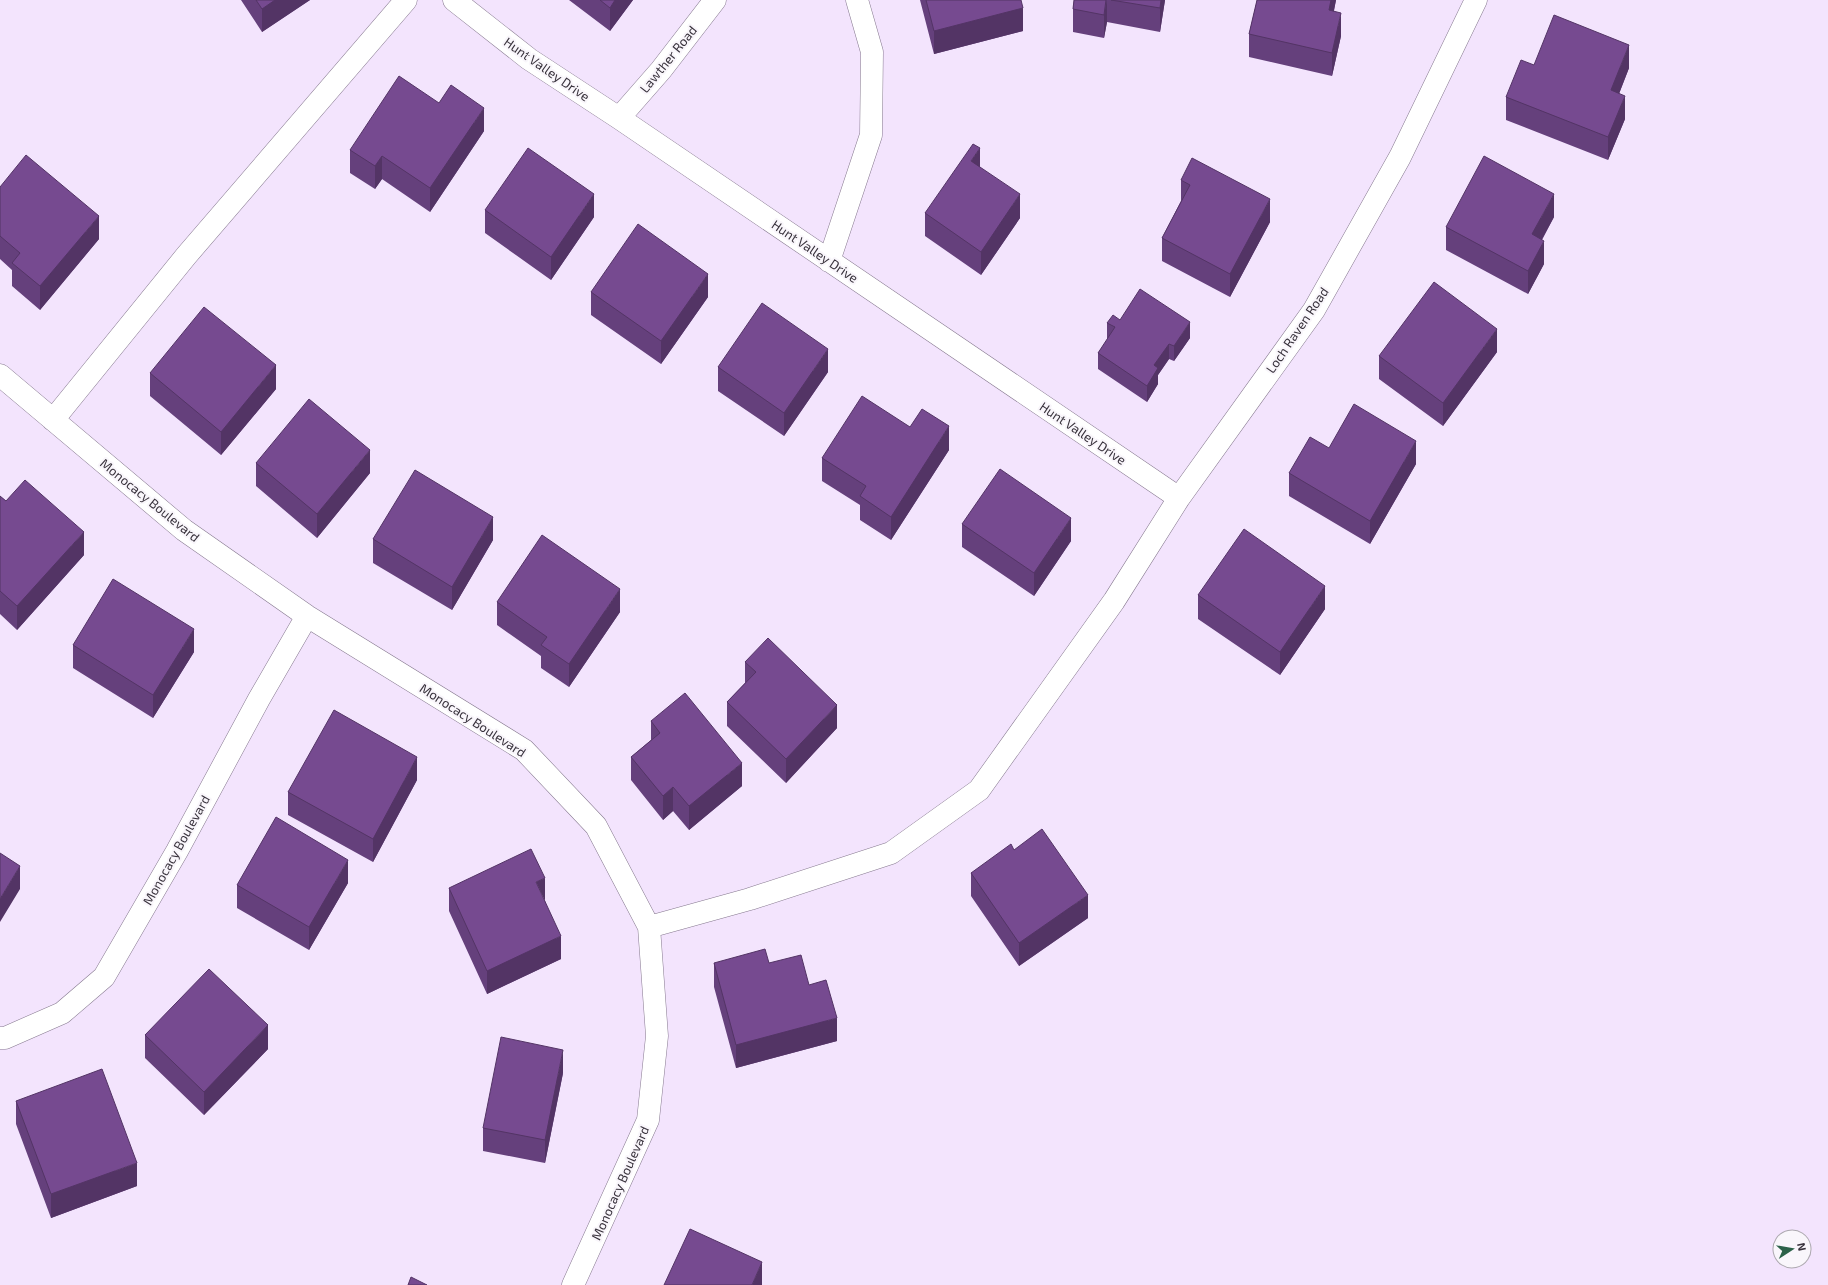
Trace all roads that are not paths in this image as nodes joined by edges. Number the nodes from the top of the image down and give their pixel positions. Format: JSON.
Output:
{"nodes":[{"id":1,"x":406,"y":0,"type":"edge"},
{"id":2,"x":454,"y":0,"type":"edge"},
{"id":3,"x":715,"y":0,"type":"edge"},
{"id":4,"x":857,"y":0,"type":"edge"},
{"id":5,"x":1476,"y":0,"type":"edge"},
{"id":6,"x":619,"y":118,"type":"junction"},
{"id":7,"x":829,"y":261,"type":"junction"},
{"id":8,"x":0,"y":375,"type":"edge"},
{"id":9,"x":53,"y":420,"type":"junction"},
{"id":10,"x":1179,"y":498,"type":"junction"},
{"id":11,"x":307,"y":616,"type":"junction"},
{"id":12,"x":648,"y":927,"type":"junction"},
{"id":13,"x":0,"y":1038,"type":"edge"},
{"id":14,"x":573,"y":1285,"type":"edge"}],
"edges":[{"from":1,"to":9,"type":"street"},
{"from":2,"to":6,"type":"street","name":"Hunt Valley Drive"},
{"from":3,"to":6,"type":"street","name":"Lawther Road"},
{"from":4,"to":7,"type":"street"},
{"from":5,"to":10,"type":"street","name":"Loch Raven Road"},
{"from":6,"to":7,"type":"street","name":"Hunt Valley Drive"},
{"from":7,"to":10,"type":"street","name":"Hunt Valley Drive"},
{"from":8,"to":9,"type":"street","name":"Monocacy Boulevard"},
{"from":9,"to":11,"type":"street","name":"Monocacy Boulevard"},
{"from":10,"to":12,"type":"street","name":"Loch Raven Road"},
{"from":11,"to":12,"type":"street","name":"Monocacy Boulevard"},
{"from":11,"to":13,"type":"street","name":"Monocacy Boulevard"},
{"from":12,"to":14,"type":"street","name":"Monocacy Boulevard"}]}
